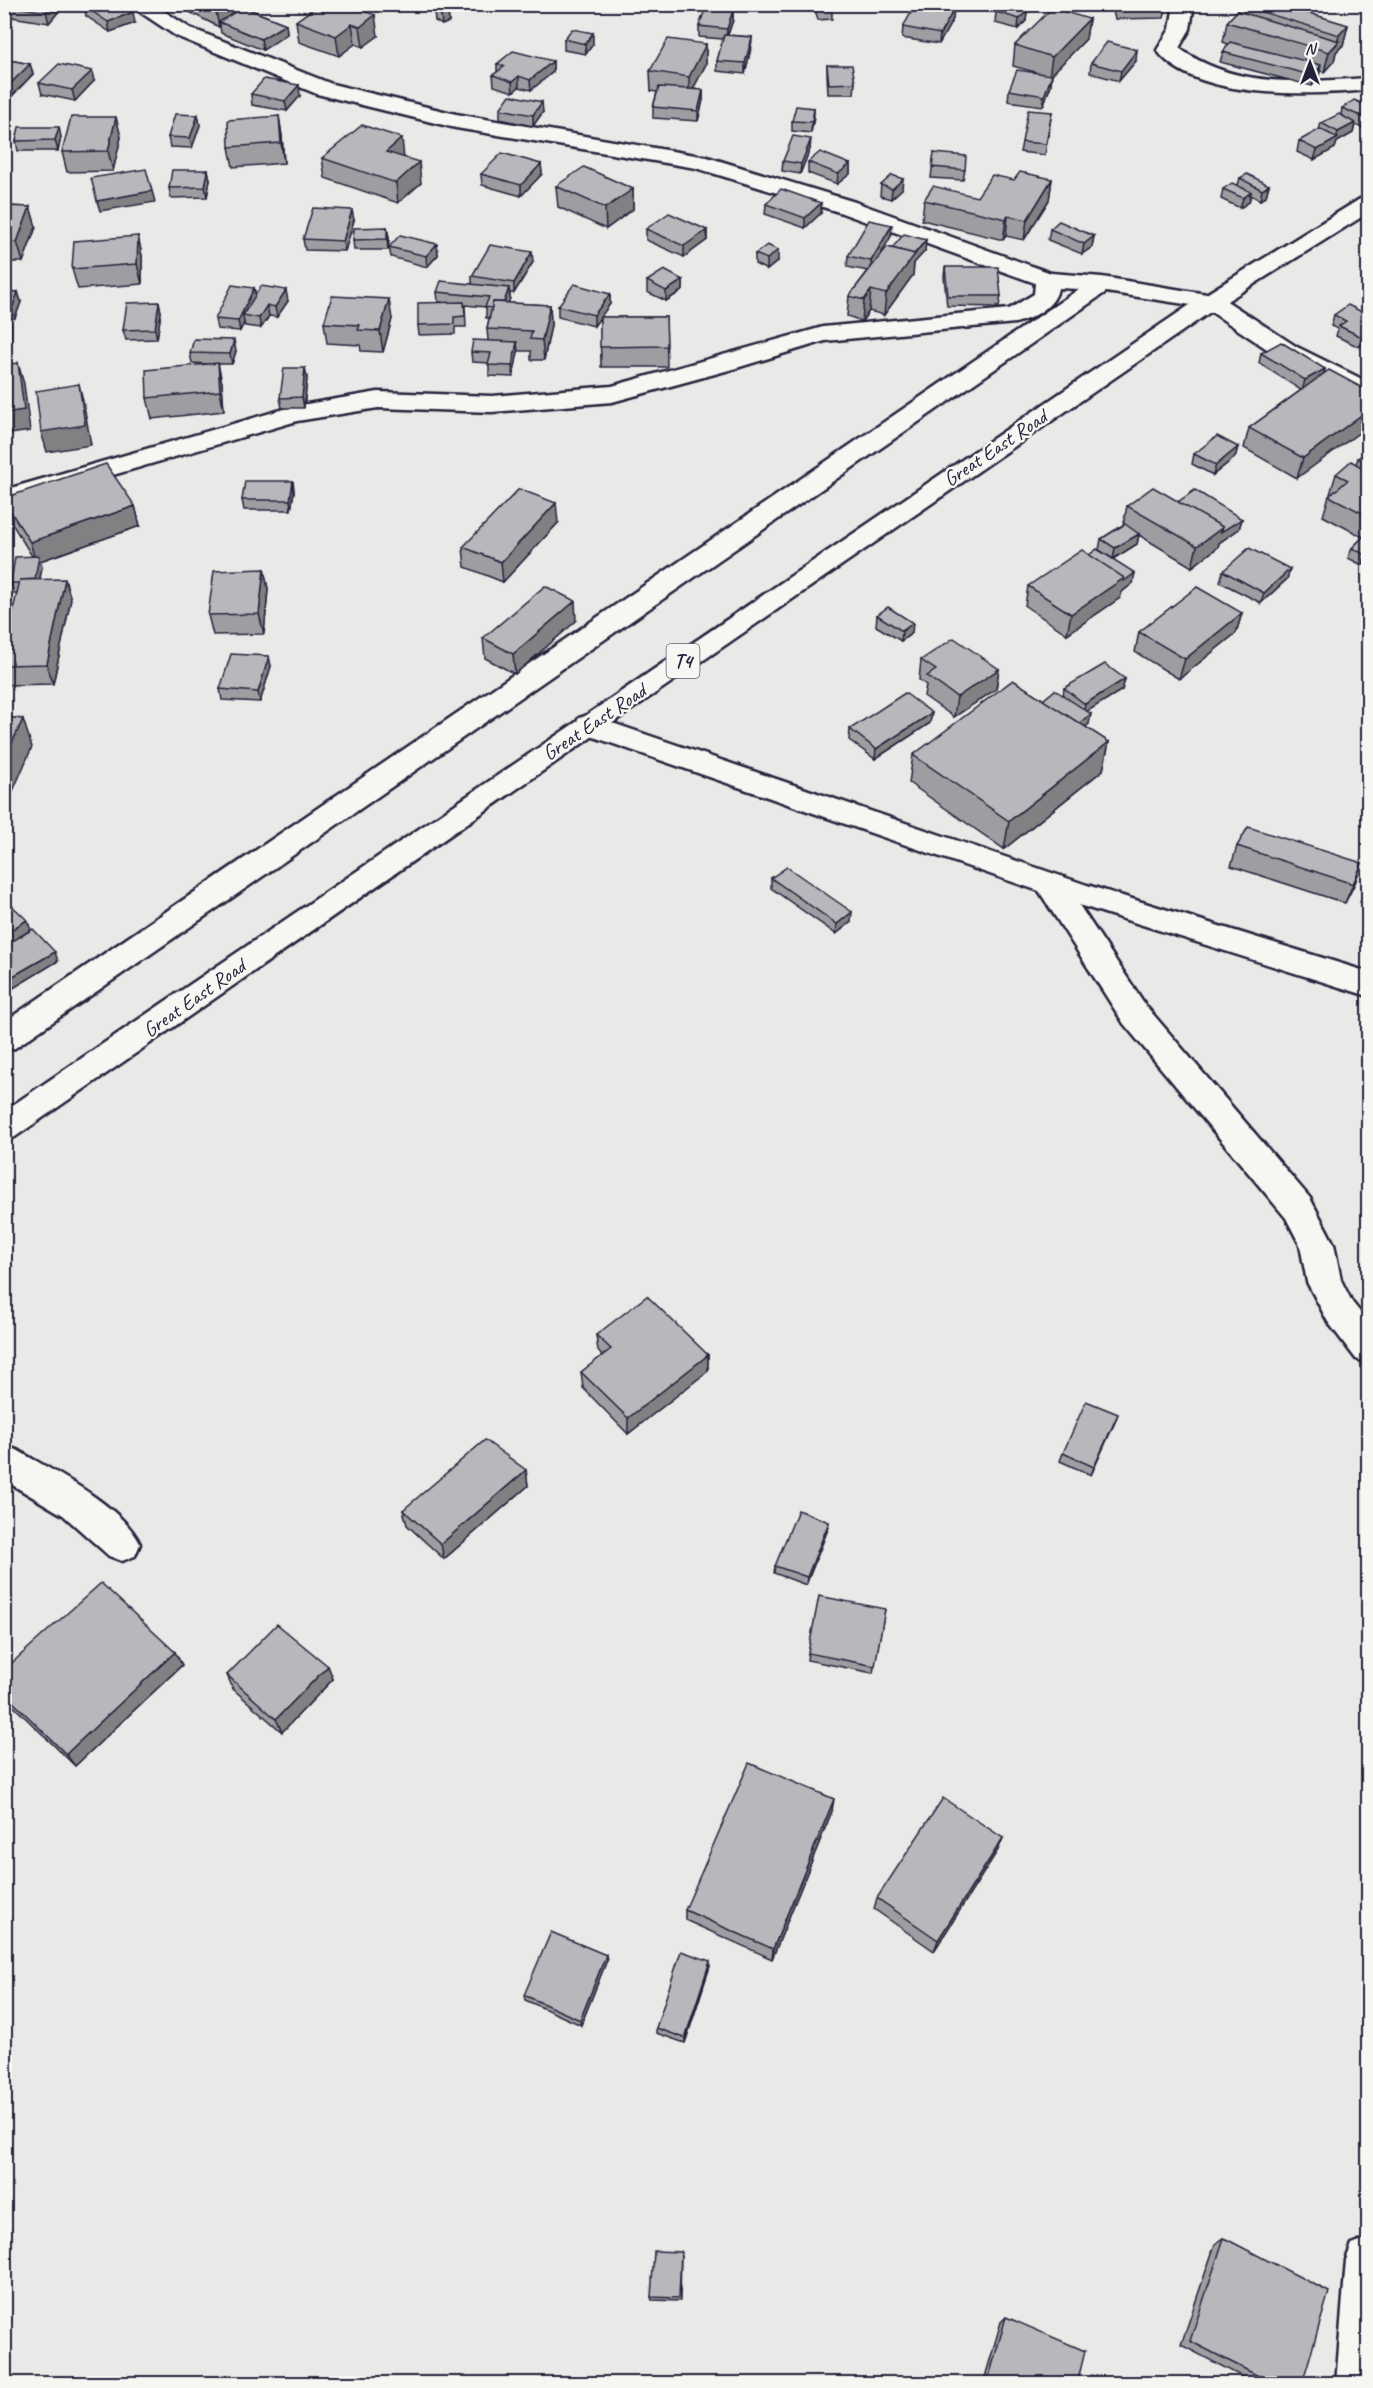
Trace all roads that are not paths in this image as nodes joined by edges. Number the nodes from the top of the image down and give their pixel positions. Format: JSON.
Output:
{"nodes":[{"id":1,"x":138,"y":4,"type":"edge"},
{"id":2,"x":1184,"y":4,"type":"edge"},
{"id":3,"x":1368,"y":84,"type":"edge"},
{"id":4,"x":1368,"y":204,"type":"edge"},
{"id":5,"x":1047,"y":280,"type":"junction"},
{"id":6,"x":1102,"y":284,"type":"junction"},
{"id":7,"x":1211,"y":301,"type":"junction"},
{"id":8,"x":1368,"y":391,"type":"edge"},
{"id":9,"x":4,"y":498,"type":"edge"},
{"id":10,"x":589,"y":725,"type":"junction"},
{"id":11,"x":1049,"y":883,"type":"junction"},
{"id":12,"x":1368,"y":984,"type":"edge"},
{"id":13,"x":4,"y":1039,"type":"edge"},
{"id":14,"x":4,"y":1128,"type":"edge"},
{"id":15,"x":1368,"y":1348,"type":"edge"},
{"id":16,"x":4,"y":1461,"type":"edge"},
{"id":17,"x":122,"y":1544,"type":"dead end"},
{"id":18,"x":1368,"y":2260,"type":"edge"},
{"id":19,"x":1359,"y":2384,"type":"edge"}],
"edges":[{"from":1,"to":5,"type":"main road"},
{"from":2,"to":3,"type":"main road"},
{"from":4,"to":7,"type":"main road","name":"Great East Road","number":"T4"},
{"from":5,"to":6,"type":"main road"},
{"from":5,"to":9,"type":"main road"},
{"from":6,"to":7,"type":"main road"},
{"from":6,"to":13,"type":"main road"},
{"from":7,"to":8,"type":"main road"},
{"from":7,"to":10,"type":"main road","name":"Great East Road","number":"T4"},
{"from":10,"to":11,"type":"main road"},
{"from":10,"to":14,"type":"main road","name":"Great East Road","number":"T4"},
{"from":11,"to":12,"type":"main road"},
{"from":11,"to":15,"type":"main road"},
{"from":16,"to":17,"type":"main road"},
{"from":18,"to":19,"type":"main road"}]}
